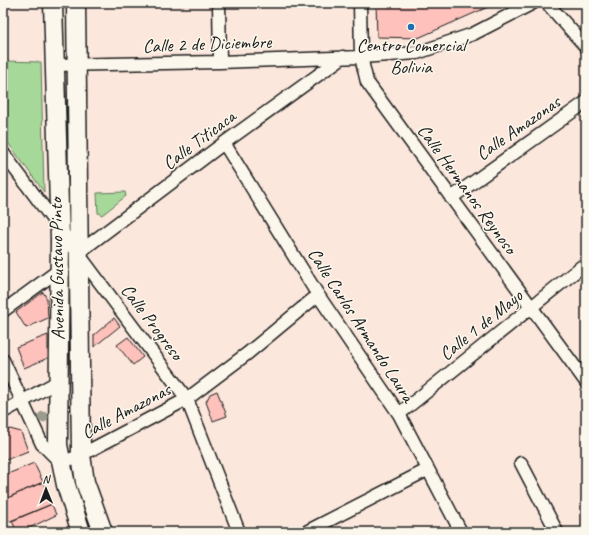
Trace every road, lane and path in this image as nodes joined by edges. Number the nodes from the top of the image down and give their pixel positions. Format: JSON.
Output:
{"nodes":[{"id":1,"x":53,"y":3,"type":"edge"},
{"id":2,"x":76,"y":3,"type":"edge"},
{"id":3,"x":219,"y":3,"type":"edge"},
{"id":4,"x":360,"y":3,"type":"edge"},
{"id":5,"x":533,"y":3,"type":"edge"},
{"id":6,"x":547,"y":3,"type":"edge"},
{"id":7,"x":586,"y":47,"type":"edge"},
{"id":8,"x":343,"y":57,"type":"junction"},
{"id":9,"x":361,"y":57,"type":"junction"},
{"id":10,"x":220,"y":62,"type":"junction"},
{"id":11,"x":54,"y":65,"type":"junction"},
{"id":12,"x":76,"y":65,"type":"junction"},
{"id":13,"x":586,"y":102,"type":"edge"},
{"id":14,"x":224,"y":143,"type":"junction"},
{"id":15,"x":3,"y":153,"type":"edge"},
{"id":16,"x":451,"y":198,"type":"junction"},
{"id":17,"x":59,"y":226,"type":"junction"},
{"id":18,"x":78,"y":253,"type":"junction"},
{"id":19,"x":586,"y":263,"type":"edge"},
{"id":20,"x":59,"y":270,"type":"junction"},
{"id":21,"x":318,"y":295,"type":"junction"},
{"id":22,"x":532,"y":308,"type":"junction"},
{"id":23,"x":3,"y":311,"type":"edge"},
{"id":24,"x":3,"y":360,"type":"edge"},
{"id":25,"x":59,"y":381,"type":"junction"},
{"id":26,"x":586,"y":382,"type":"edge"},
{"id":27,"x":187,"y":399,"type":"junction"},
{"id":28,"x":22,"y":400,"type":"junction"},
{"id":29,"x":3,"y":412,"type":"edge"},
{"id":30,"x":399,"y":414,"type":"junction"},
{"id":31,"x":81,"y":455,"type":"junction"},
{"id":32,"x":61,"y":463,"type":"junction"},
{"id":33,"x":521,"y":463,"type":"dead end"},
{"id":34,"x":427,"y":470,"type":"junction"},
{"id":35,"x":81,"y":532,"type":"edge"},
{"id":36,"x":103,"y":532,"type":"edge"},
{"id":37,"x":239,"y":532,"type":"edge"},
{"id":38,"x":306,"y":532,"type":"edge"},
{"id":39,"x":461,"y":532,"type":"edge"},
{"id":40,"x":557,"y":532,"type":"edge"}],
"edges":[{"from":1,"to":11,"type":"main road","name":"Avenida Gustavo Pinto"},
{"from":2,"to":12,"type":"main road","name":"Avenida Gustavo Pinto"},
{"from":3,"to":10,"type":"street"},
{"from":4,"to":9,"type":"street","name":"Calle Hermanos Reynoso"},
{"from":5,"to":9,"type":"street","name":"Calle 2 de Diciembre"},
{"from":6,"to":7,"type":"street"},
{"from":8,"to":9,"type":"street","name":"Calle 2 de Diciembre"},
{"from":8,"to":10,"type":"street","name":"Calle 2 de Diciembre"},
{"from":8,"to":14,"type":"street","name":"Calle Titicaca"},
{"from":9,"to":16,"type":"street","name":"Calle Hermanos Reynoso"},
{"from":10,"to":12,"type":"street","name":"Calle 2 de Diciembre"},
{"from":11,"to":12,"type":"street","name":"Calle 2 de Diciembre"},
{"from":11,"to":17,"type":"main road","name":"Avenida Gustavo Pinto"},
{"from":12,"to":18,"type":"main road","name":"Avenida Gustavo Pinto"},
{"from":13,"to":16,"type":"street","name":"Calle Amazonas"},
{"from":14,"to":18,"type":"street","name":"Calle Titicaca"},
{"from":14,"to":21,"type":"street","name":"Calle Carlos Armando Laura"},
{"from":15,"to":17,"type":"street","name":"Calle Progreso"},
{"from":16,"to":22,"type":"street","name":"Calle Hermanos Reynoso"},
{"from":17,"to":18,"type":"street","name":"Calle Progreso"},
{"from":17,"to":20,"type":"main road","name":"Avenida Gustavo Pinto"},
{"from":18,"to":27,"type":"street","name":"Calle Progreso"},
{"from":18,"to":31,"type":"main road","name":"Avenida Gustavo Pinto"},
{"from":19,"to":22,"type":"street","name":"Calle 1 de Mayo"},
{"from":20,"to":23,"type":"street"},
{"from":20,"to":25,"type":"main road","name":"Avenida Gustavo Pinto"},
{"from":21,"to":27,"type":"street","name":"Calle Amazonas"},
{"from":21,"to":30,"type":"street","name":"Calle Carlos Armando Laura"},
{"from":22,"to":26,"type":"street","name":"Calle Hermanos Reynoso"},
{"from":22,"to":30,"type":"street","name":"Calle 1 de Mayo"},
{"from":24,"to":28,"type":"street"},
{"from":25,"to":28,"type":"street"},
{"from":25,"to":32,"type":"main road","name":"Avenida Gustavo Pinto"},
{"from":27,"to":31,"type":"street","name":"Calle Amazonas"},
{"from":27,"to":37,"type":"street","name":"Calle Progreso"},
{"from":28,"to":29,"type":"street"},
{"from":28,"to":32,"type":"street"},
{"from":30,"to":34,"type":"street","name":"Calle Carlos Armando Laura"},
{"from":31,"to":32,"type":"street","name":"Calle Amazonas"},
{"from":31,"to":36,"type":"main road","name":"Avenida Gustavo Pinto"},
{"from":32,"to":35,"type":"main road","name":"Avenida Gustavo Pinto"},
{"from":33,"to":40,"type":"street"},
{"from":34,"to":38,"type":"street"},
{"from":34,"to":39,"type":"street","name":"Calle Carlos Armando Laura"}]}
